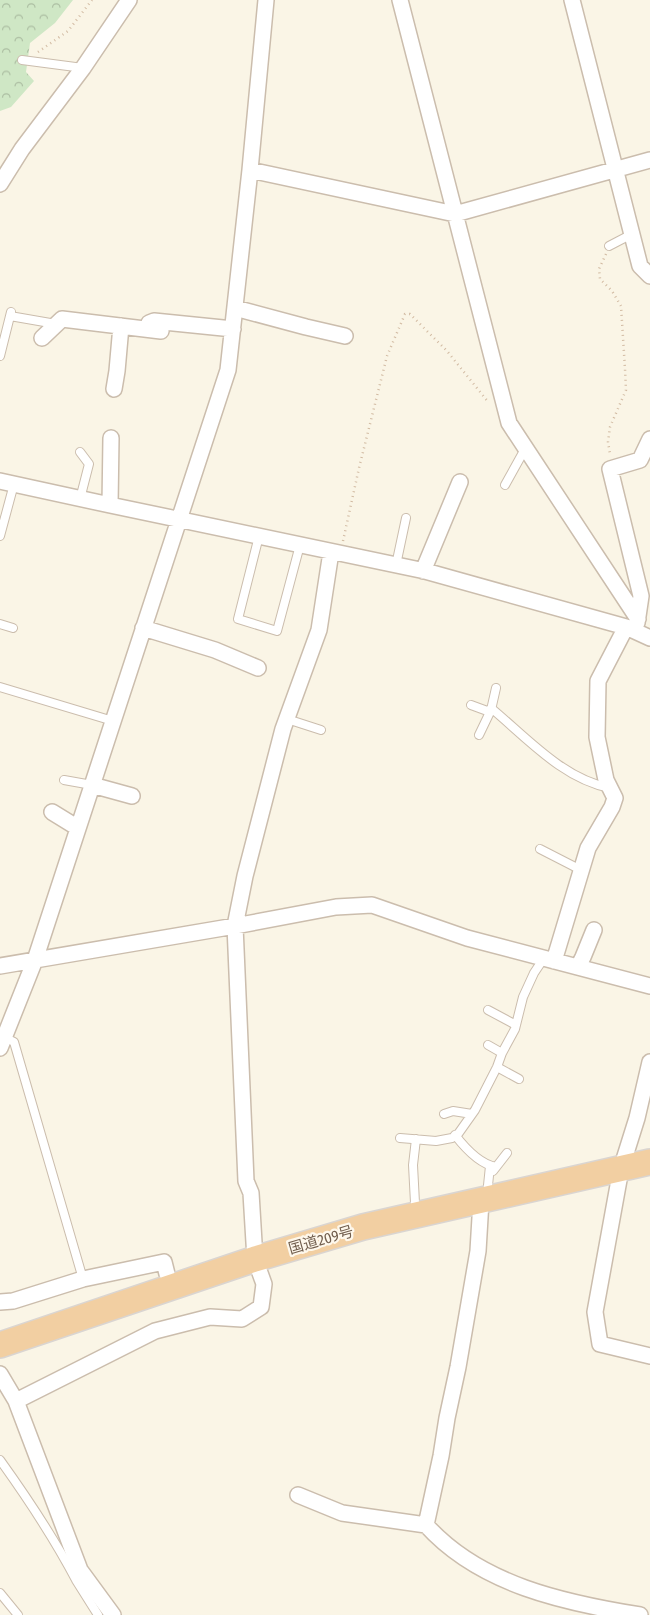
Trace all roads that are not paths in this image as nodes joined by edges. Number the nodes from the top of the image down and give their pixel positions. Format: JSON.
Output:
{"nodes":[{"id":1,"x":129,"y":0,"type":"edge"},
{"id":2,"x":266,"y":0,"type":"edge"},
{"id":3,"x":400,"y":0,"type":"edge"},
{"id":4,"x":572,"y":0,"type":"edge"},
{"id":5,"x":25,"y":60,"type":"road end"},
{"id":6,"x":83,"y":68,"type":"junction"},
{"id":7,"x":650,"y":160,"type":"edge"},
{"id":8,"x":615,"y":169,"type":"junction"},
{"id":9,"x":250,"y":170,"type":"junction"},
{"id":10,"x":0,"y":184,"type":"edge"},
{"id":11,"x":454,"y":214,"type":"junction"},
{"id":12,"x":632,"y":234,"type":"junction"},
{"id":13,"x":609,"y":246,"type":"road end"},
{"id":14,"x":650,"y":276,"type":"edge"},
{"id":15,"x":235,"y":308,"type":"junction"},
{"id":16,"x":56,"y":324,"type":"junction"},
{"id":17,"x":121,"y":326,"type":"junction"},
{"id":18,"x":233,"y":329,"type":"junction"},
{"id":19,"x":345,"y":336,"type":"dead end"},
{"id":20,"x":42,"y":338,"type":"dead end"},
{"id":21,"x":0,"y":356,"type":"edge"},
{"id":22,"x":114,"y":390,"type":"dead end"},
{"id":23,"x":111,"y":438,"type":"dead end"},
{"id":24,"x":650,"y":439,"type":"edge"},
{"id":25,"x":525,"y":448,"type":"junction"},
{"id":26,"x":80,"y":452,"type":"dead end"},
{"id":27,"x":7,"y":482,"type":"edge"},
{"id":28,"x":460,"y":482,"type":"dead end"},
{"id":29,"x":505,"y":485,"type":"dead end"},
{"id":30,"x":80,"y":499,"type":"junction"},
{"id":31,"x":110,"y":506,"type":"junction"},
{"id":32,"x":406,"y":518,"type":"dead end"},
{"id":33,"x":179,"y":519,"type":"junction"},
{"id":34,"x":0,"y":536,"type":"edge"},
{"id":35,"x":259,"y":536,"type":"junction"},
{"id":36,"x":300,"y":545,"type":"junction"},
{"id":37,"x":336,"y":553,"type":"junction"},
{"id":38,"x":396,"y":565,"type":"junction"},
{"id":39,"x":422,"y":571,"type":"junction"},
{"id":40,"x":0,"y":624,"type":"edge"},
{"id":41,"x":12,"y":628,"type":"dead end"},
{"id":42,"x":143,"y":628,"type":"junction"},
{"id":43,"x":638,"y":629,"type":"edge"},
{"id":44,"x":258,"y":668,"type":"dead end"},
{"id":45,"x":0,"y":686,"type":"edge"},
{"id":46,"x":496,"y":688,"type":"dead end"},
{"id":47,"x":471,"y":705,"type":"dead end"},
{"id":48,"x":491,"y":710,"type":"junction"},
{"id":49,"x":287,"y":719,"type":"junction"},
{"id":50,"x":113,"y":721,"type":"junction"},
{"id":51,"x":321,"y":730,"type":"dead end"},
{"id":52,"x":479,"y":735,"type":"dead end"},
{"id":53,"x":64,"y":780,"type":"dead end"},
{"id":54,"x":92,"y":785,"type":"junction"},
{"id":55,"x":610,"y":788,"type":"junction"},
{"id":56,"x":132,"y":796,"type":"dead end"},
{"id":57,"x":52,"y":812,"type":"dead end"},
{"id":58,"x":78,"y":828,"type":"junction"},
{"id":59,"x":540,"y":849,"type":"dead end"},
{"id":60,"x":581,"y":870,"type":"junction"},
{"id":61,"x":235,"y":926,"type":"junction"},
{"id":62,"x":594,"y":930,"type":"dead end"},
{"id":63,"x":549,"y":959,"type":"junction"},
{"id":64,"x":35,"y":960,"type":"junction"},
{"id":65,"x":0,"y":966,"type":"edge"},
{"id":66,"x":578,"y":967,"type":"junction"},
{"id":67,"x":650,"y":986,"type":"edge"},
{"id":68,"x":488,"y":1010,"type":"dead end"},
{"id":69,"x":516,"y":1025,"type":"junction"},
{"id":70,"x":2,"y":1043,"type":"edge"},
{"id":71,"x":488,"y":1045,"type":"dead end"},
{"id":72,"x":502,"y":1053,"type":"junction"},
{"id":73,"x":650,"y":1062,"type":"edge"},
{"id":74,"x":497,"y":1067,"type":"junction"},
{"id":75,"x":519,"y":1078,"type":"dead end"},
{"id":76,"x":444,"y":1114,"type":"dead end"},
{"id":77,"x":472,"y":1114,"type":"junction"},
{"id":78,"x":455,"y":1135,"type":"junction"},
{"id":79,"x":400,"y":1138,"type":"dead end"},
{"id":80,"x":416,"y":1139,"type":"junction"},
{"id":81,"x":507,"y":1153,"type":"dead end"},
{"id":82,"x":650,"y":1162,"type":"edge"},
{"id":83,"x":493,"y":1167,"type":"junction"},
{"id":84,"x":621,"y":1169,"type":"junction"},
{"id":85,"x":485,"y":1192,"type":"junction"},
{"id":86,"x":415,"y":1203,"type":"dead end"},
{"id":87,"x":255,"y":1259,"type":"junction"},
{"id":88,"x":167,"y":1274,"type":"dead end"},
{"id":89,"x":83,"y":1279,"type":"junction"},
{"id":90,"x":0,"y":1302,"type":"edge"},
{"id":91,"x":6,"y":1343,"type":"edge"},
{"id":92,"x":650,"y":1356,"type":"edge"},
{"id":93,"x":0,"y":1374,"type":"edge"},
{"id":94,"x":16,"y":1401,"type":"junction"},
{"id":95,"x":0,"y":1460,"type":"edge"},
{"id":96,"x":298,"y":1495,"type":"dead end"},
{"id":97,"x":426,"y":1525,"type":"junction"},
{"id":98,"x":73,"y":1551,"type":"junction"},
{"id":99,"x":76,"y":1580,"type":"junction"},
{"id":100,"x":0,"y":1593,"type":"edge"},
{"id":101,"x":590,"y":1611,"type":"edge"},
{"id":102,"x":18,"y":1615,"type":"edge"},
{"id":103,"x":98,"y":1615,"type":"edge"},
{"id":104,"x":113,"y":1615,"type":"edge"},
{"id":105,"x":640,"y":1615,"type":"edge"}],
"edges":[{"from":1,"to":6,"type":"street"},
{"from":2,"to":9,"type":"street"},
{"from":3,"to":11,"type":"street"},
{"from":4,"to":8,"type":"street"},
{"from":5,"to":6,"type":"lane"},
{"from":6,"to":10,"type":"street"},
{"from":7,"to":8,"type":"street"},
{"from":8,"to":11,"type":"street"},
{"from":8,"to":12,"type":"street"},
{"from":9,"to":11,"type":"street"},
{"from":9,"to":15,"type":"street"},
{"from":11,"to":25,"type":"street"},
{"from":12,"to":13,"type":"lane"},
{"from":12,"to":14,"type":"street"},
{"from":15,"to":18,"type":"street"},
{"from":15,"to":19,"type":"street"},
{"from":16,"to":17,"type":"street"},
{"from":16,"to":20,"type":"street"},
{"from":16,"to":21,"type":"lane"},
{"from":17,"to":18,"type":"street"},
{"from":17,"to":22,"type":"street"},
{"from":18,"to":33,"type":"street"},
{"from":23,"to":31,"type":"street"},
{"from":24,"to":43,"type":"street"},
{"from":25,"to":29,"type":"lane"},
{"from":25,"to":43,"type":"street"},
{"from":26,"to":30,"type":"lane"},
{"from":27,"to":30,"type":"street"},
{"from":27,"to":34,"type":"lane"},
{"from":28,"to":39,"type":"street"},
{"from":30,"to":31,"type":"street"},
{"from":31,"to":33,"type":"street"},
{"from":32,"to":38,"type":"lane"},
{"from":33,"to":35,"type":"street"},
{"from":33,"to":42,"type":"street"},
{"from":35,"to":36,"type":"street"},
{"from":35,"to":36,"type":"lane"},
{"from":36,"to":37,"type":"street"},
{"from":37,"to":38,"type":"street"},
{"from":37,"to":49,"type":"street"},
{"from":38,"to":39,"type":"street"},
{"from":39,"to":43,"type":"street"},
{"from":40,"to":41,"type":"lane"},
{"from":42,"to":44,"type":"street"},
{"from":42,"to":50,"type":"street"},
{"from":43,"to":55,"type":"street"},
{"from":45,"to":50,"type":"lane"},
{"from":46,"to":48,"type":"lane"},
{"from":47,"to":48,"type":"lane"},
{"from":48,"to":52,"type":"lane"},
{"from":48,"to":55,"type":"lane"},
{"from":49,"to":51,"type":"lane"},
{"from":49,"to":61,"type":"street"},
{"from":50,"to":54,"type":"street"},
{"from":53,"to":54,"type":"lane"},
{"from":54,"to":56,"type":"street"},
{"from":54,"to":58,"type":"street"},
{"from":55,"to":60,"type":"street"},
{"from":57,"to":58,"type":"street"},
{"from":58,"to":64,"type":"street"},
{"from":59,"to":60,"type":"lane"},
{"from":60,"to":63,"type":"street"},
{"from":61,"to":63,"type":"street"},
{"from":61,"to":64,"type":"street"},
{"from":61,"to":87,"type":"street"},
{"from":62,"to":66,"type":"street"},
{"from":63,"to":66,"type":"street"},
{"from":63,"to":69,"type":"lane"},
{"from":64,"to":65,"type":"street"},
{"from":64,"to":70,"type":"street"},
{"from":66,"to":67,"type":"street"},
{"from":68,"to":69,"type":"lane"},
{"from":69,"to":72,"type":"lane"},
{"from":70,"to":89,"type":"lane"},
{"from":71,"to":72,"type":"lane"},
{"from":72,"to":74,"type":"lane"},
{"from":73,"to":84,"type":"street"},
{"from":74,"to":75,"type":"lane"},
{"from":74,"to":77,"type":"lane"},
{"from":76,"to":77,"type":"lane"},
{"from":77,"to":78,"type":"lane"},
{"from":78,"to":80,"type":"lane"},
{"from":78,"to":83,"type":"lane"},
{"from":79,"to":80,"type":"lane"},
{"from":80,"to":86,"type":"lane"},
{"from":81,"to":83,"type":"lane"},
{"from":82,"to":84,"type":"highway","name":"国道209号"},
{"from":83,"to":85,"type":"lane"},
{"from":84,"to":85,"type":"highway","name":"国道209号"},
{"from":84,"to":92,"type":"street"},
{"from":85,"to":87,"type":"highway","name":"国道209号"},
{"from":85,"to":97,"type":"street"},
{"from":87,"to":91,"type":"highway","name":"国道209号"},
{"from":87,"to":94,"type":"street"},
{"from":88,"to":89,"type":"street"},
{"from":89,"to":90,"type":"street"},
{"from":93,"to":94,"type":"street"},
{"from":94,"to":98,"type":"street"},
{"from":95,"to":99,"type":"lane"},
{"from":96,"to":97,"type":"street"},
{"from":97,"to":101,"type":"street"},
{"from":98,"to":99,"type":"lane"},
{"from":98,"to":104,"type":"street"},
{"from":99,"to":103,"type":"lane"},
{"from":100,"to":102,"type":"lane"},
{"from":101,"to":105,"type":"street"}]}
